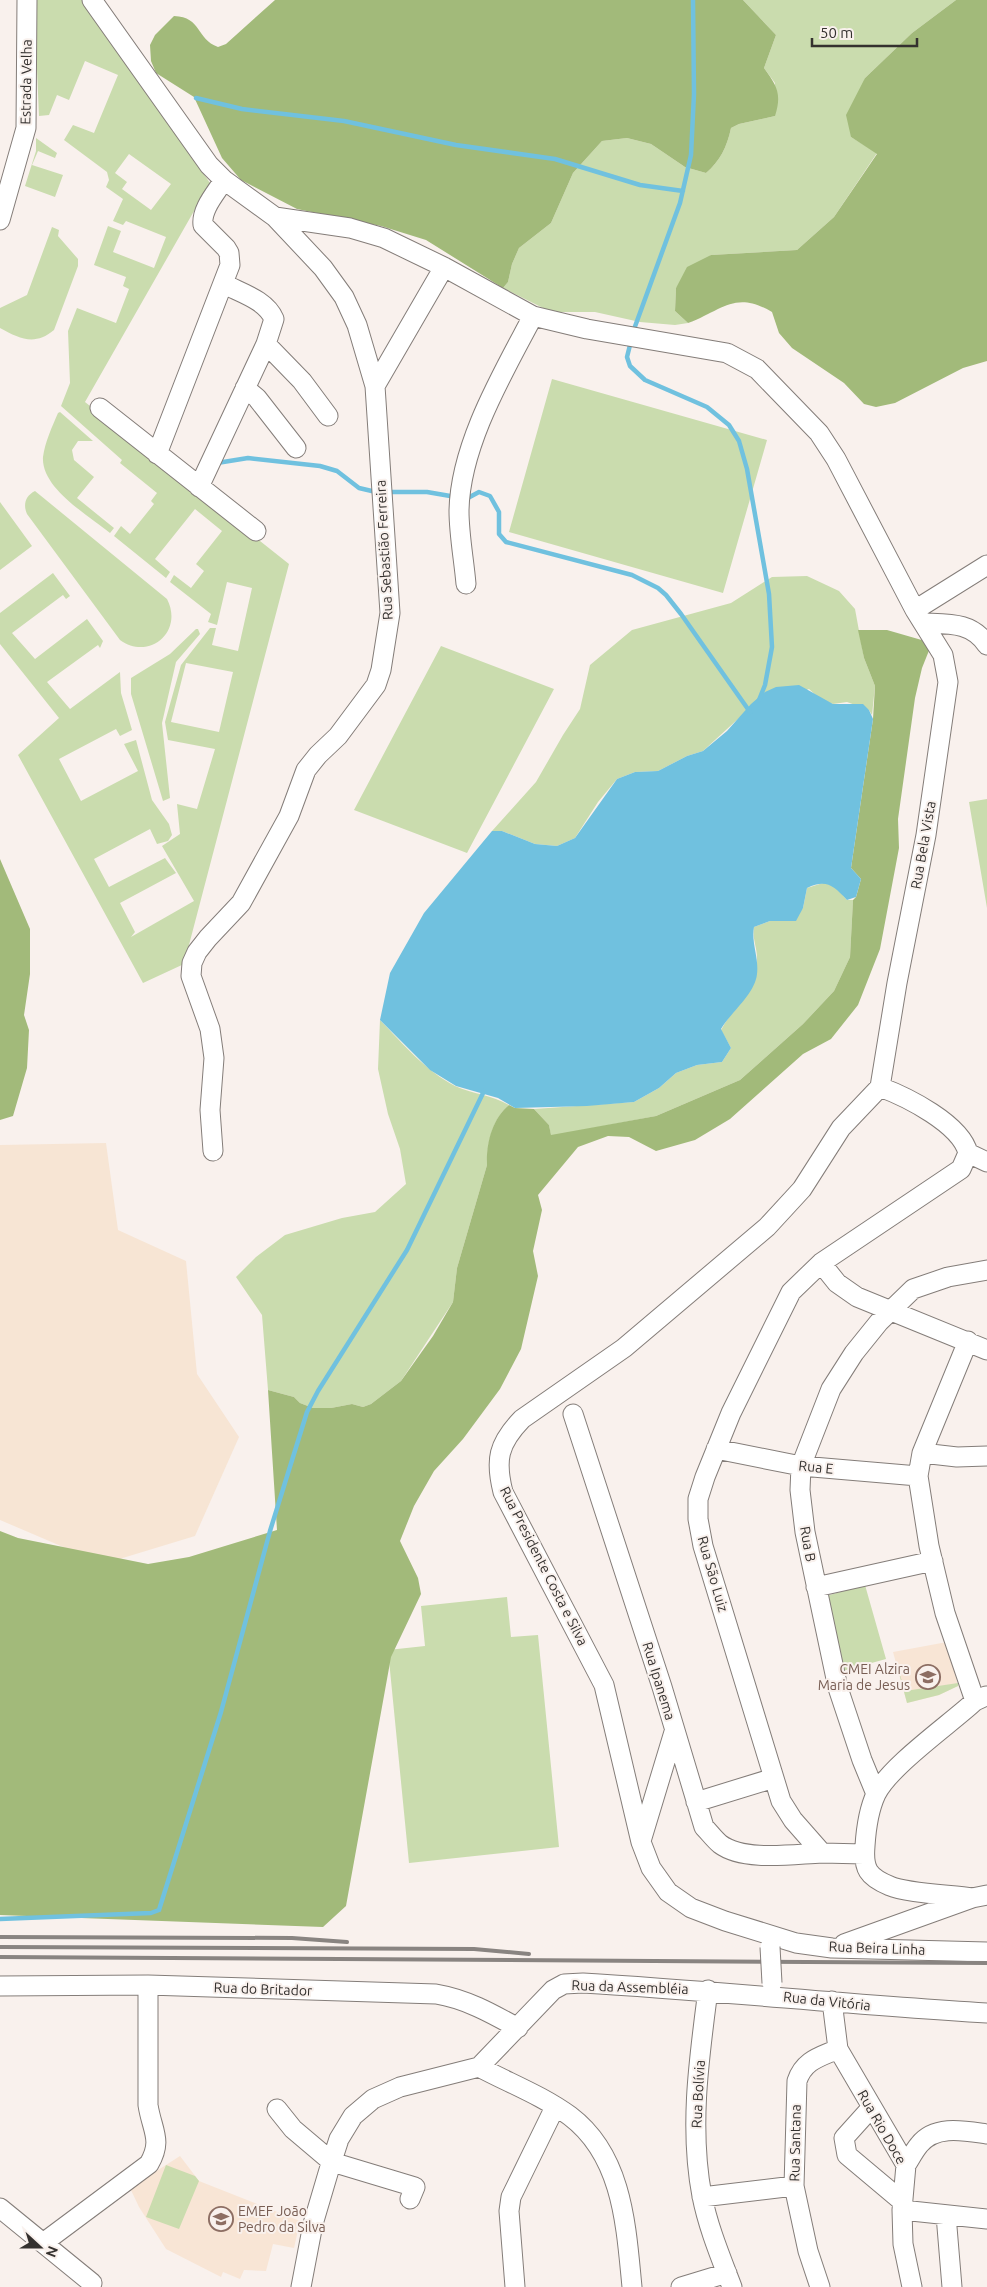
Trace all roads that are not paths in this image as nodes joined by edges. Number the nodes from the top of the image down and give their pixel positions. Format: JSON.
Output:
{"nodes":[{"id":1,"x":27,"y":0,"type":"edge"},
{"id":2,"x":92,"y":0,"type":"edge"},
{"id":3,"x":224,"y":180,"type":"junction"},
{"id":4,"x":275,"y":217,"type":"junction"},
{"id":5,"x":0,"y":220,"type":"edge"},
{"id":6,"x":444,"y":267,"type":"junction"},
{"id":7,"x":224,"y":284,"type":"junction"},
{"id":8,"x":533,"y":316,"type":"junction"},
{"id":9,"x":266,"y":344,"type":"junction"},
{"id":10,"x":375,"y":386,"type":"junction"},
{"id":11,"x":245,"y":388,"type":"junction"},
{"id":12,"x":100,"y":408,"type":"dead end"},
{"id":13,"x":328,"y":416,"type":"dead end"},
{"id":14,"x":296,"y":448,"type":"dead end"},
{"id":15,"x":157,"y":454,"type":"junction"},
{"id":16,"x":200,"y":488,"type":"junction"},
{"id":17,"x":256,"y":531,"type":"dead end"},
{"id":18,"x":987,"y":565,"type":"edge"},
{"id":19,"x":466,"y":584,"type":"dead end"},
{"id":20,"x":920,"y":616,"type":"junction"},
{"id":21,"x":987,"y":645,"type":"edge"},
{"id":22,"x":880,"y":1087,"type":"junction"},
{"id":23,"x":213,"y":1151,"type":"dead end"},
{"id":24,"x":968,"y":1153,"type":"junction"},
{"id":25,"x":987,"y":1162,"type":"edge"},
{"id":26,"x":821,"y":1263,"type":"junction"},
{"id":27,"x":987,"y":1270,"type":"edge"},
{"id":28,"x":890,"y":1312,"type":"junction"},
{"id":29,"x":968,"y":1341,"type":"junction"},
{"id":30,"x":987,"y":1350,"type":"edge"},
{"id":31,"x":573,"y":1414,"type":"dead end"},
{"id":32,"x":716,"y":1449,"type":"junction"},
{"id":33,"x":922,"y":1453,"type":"junction"},
{"id":34,"x":987,"y":1456,"type":"edge"},
{"id":35,"x":800,"y":1466,"type":"junction"},
{"id":36,"x":918,"y":1476,"type":"junction"},
{"id":37,"x":933,"y":1561,"type":"junction"},
{"id":38,"x":816,"y":1587,"type":"junction"},
{"id":39,"x":981,"y":1698,"type":"edge"},
{"id":40,"x":674,"y":1732,"type":"junction"},
{"id":41,"x":774,"y":1778,"type":"junction"},
{"id":42,"x":876,"y":1794,"type":"junction"},
{"id":43,"x":696,"y":1802,"type":"junction"},
{"id":44,"x":641,"y":1842,"type":"junction"},
{"id":45,"x":822,"y":1853,"type":"junction"},
{"id":46,"x":864,"y":1854,"type":"junction"},
{"id":47,"x":980,"y":1896,"type":"edge"},
{"id":48,"x":769,"y":1941,"type":"junction"},
{"id":49,"x":832,"y":1948,"type":"junction"},
{"id":50,"x":987,"y":1952,"type":"edge"},
{"id":51,"x":148,"y":1985,"type":"junction"},
{"id":52,"x":0,"y":1986,"type":"edge"},
{"id":53,"x":772,"y":1989,"type":"junction"},
{"id":54,"x":708,"y":1990,"type":"junction"},
{"id":55,"x":832,"y":2001,"type":"junction"},
{"id":56,"x":987,"y":2014,"type":"edge"},
{"id":57,"x":518,"y":2028,"type":"junction"},
{"id":58,"x":838,"y":2049,"type":"junction"},
{"id":59,"x":479,"y":2067,"type":"junction"},
{"id":60,"x":555,"y":2107,"type":"junction"},
{"id":61,"x":871,"y":2108,"type":"junction"},
{"id":62,"x":277,"y":2109,"type":"dead end"},
{"id":63,"x":987,"y":2134,"type":"edge"},
{"id":64,"x":332,"y":2162,"type":"junction"},
{"id":65,"x":906,"y":2165,"type":"junction"},
{"id":66,"x":794,"y":2186,"type":"junction"},
{"id":67,"x":702,"y":2197,"type":"junction"},
{"id":68,"x":410,"y":2199,"type":"dead end"},
{"id":69,"x":903,"y":2206,"type":"junction"},
{"id":70,"x":0,"y":2208,"type":"edge"},
{"id":71,"x":946,"y":2215,"type":"junction"},
{"id":72,"x":987,"y":2219,"type":"edge"},
{"id":73,"x":43,"y":2243,"type":"junction"},
{"id":74,"x":729,"y":2280,"type":"edge"},
{"id":75,"x":92,"y":2283,"type":"dead end"},
{"id":76,"x":300,"y":2287,"type":"edge"},
{"id":77,"x":516,"y":2287,"type":"edge"},
{"id":78,"x":632,"y":2287,"type":"edge"},
{"id":79,"x":681,"y":2287,"type":"edge"},
{"id":80,"x":820,"y":2287,"type":"edge"},
{"id":81,"x":912,"y":2287,"type":"edge"},
{"id":82,"x":952,"y":2287,"type":"edge"}],
"edges":[{"from":1,"to":5,"type":"street","name":"Estrada Velha"},
{"from":2,"to":3,"type":"street","name":"Rua Sebastião Ferreira"},
{"from":3,"to":4,"type":"street","name":"Rua Sebastião Ferreira"},
{"from":3,"to":7,"type":"street"},
{"from":4,"to":6,"type":"street","name":"Rua Bela Vista"},
{"from":4,"to":10,"type":"street","name":"Rua Sebastião Ferreira"},
{"from":6,"to":8,"type":"street","name":"Rua Bela Vista"},
{"from":6,"to":10,"type":"street"},
{"from":7,"to":9,"type":"street"},
{"from":7,"to":15,"type":"street"},
{"from":8,"to":19,"type":"street"},
{"from":8,"to":20,"type":"street","name":"Rua Bela Vista"},
{"from":9,"to":11,"type":"street"},
{"from":9,"to":13,"type":"street"},
{"from":10,"to":23,"type":"street","name":"Rua Sebastião Ferreira"},
{"from":11,"to":14,"type":"street"},
{"from":11,"to":16,"type":"street"},
{"from":12,"to":15,"type":"street"},
{"from":15,"to":16,"type":"street"},
{"from":16,"to":17,"type":"street"},
{"from":18,"to":20,"type":"street"},
{"from":20,"to":21,"type":"street"},
{"from":20,"to":22,"type":"street","name":"Rua Bela Vista"},
{"from":22,"to":24,"type":"street"},
{"from":22,"to":44,"type":"street","name":"Rua Presidente Costa e Silva"},
{"from":24,"to":25,"type":"street"},
{"from":24,"to":26,"type":"street"},
{"from":26,"to":28,"type":"street"},
{"from":26,"to":32,"type":"street","name":"Rua São Luiz"},
{"from":27,"to":28,"type":"street","name":"Rua B"},
{"from":28,"to":29,"type":"street"},
{"from":28,"to":35,"type":"street","name":"Rua B"},
{"from":29,"to":30,"type":"street"},
{"from":29,"to":33,"type":"street"},
{"from":31,"to":40,"type":"street","name":"Rua Ipanema"},
{"from":32,"to":35,"type":"street","name":"Rua E"},
{"from":32,"to":41,"type":"street","name":"Rua São Luiz"},
{"from":33,"to":34,"type":"street"},
{"from":33,"to":36,"type":"street"},
{"from":35,"to":36,"type":"street","name":"Rua E"},
{"from":35,"to":38,"type":"street","name":"Rua B"},
{"from":36,"to":37,"type":"street"},
{"from":37,"to":38,"type":"street"},
{"from":37,"to":39,"type":"street"},
{"from":38,"to":42,"type":"street","name":"Rua B"},
{"from":39,"to":42,"type":"street"},
{"from":40,"to":43,"type":"street","name":"Rua Ipanema"},
{"from":40,"to":44,"type":"street"},
{"from":41,"to":43,"type":"street"},
{"from":41,"to":45,"type":"street","name":"Rua São Luiz"},
{"from":42,"to":46,"type":"street"},
{"from":43,"to":45,"type":"street","name":"Rua Ipanema"},
{"from":44,"to":48,"type":"street","name":"Rua Presidente Costa e Silva"},
{"from":45,"to":46,"type":"street"},
{"from":46,"to":47,"type":"street"},
{"from":47,"to":49,"type":"street"},
{"from":48,"to":49,"type":"street","name":"Rua Beira Linha"},
{"from":48,"to":53,"type":"street","name":"Rua da Vitória","bridge":true},
{"from":49,"to":50,"type":"street","name":"Rua Beira Linha"},
{"from":51,"to":52,"type":"street","name":"Rua do Britador"},
{"from":51,"to":57,"type":"street","name":"Rua do Britador"},
{"from":51,"to":73,"type":"street"},
{"from":53,"to":54,"type":"street","name":"Rua da Assembléia"},
{"from":53,"to":55,"type":"street","name":"Rua da Vitória"},
{"from":54,"to":57,"type":"street","name":"Rua da Assembléia"},
{"from":54,"to":67,"type":"street","name":"Rua Bolívia"},
{"from":55,"to":56,"type":"street","name":"Rua da Vitória"},
{"from":55,"to":58,"type":"street","name":"Rua Rio Doce"},
{"from":57,"to":59,"type":"street","name":"Rua da Assembléia"},
{"from":58,"to":61,"type":"street","name":"Rua Rio Doce"},
{"from":58,"to":66,"type":"street","name":"Rua Santana"},
{"from":59,"to":60,"type":"street"},
{"from":59,"to":64,"type":"street"},
{"from":60,"to":77,"type":"street"},
{"from":60,"to":78,"type":"street"},
{"from":61,"to":65,"type":"street","name":"Rua Rio Doce"},
{"from":61,"to":69,"type":"street"},
{"from":62,"to":64,"type":"street"},
{"from":63,"to":65,"type":"street"},
{"from":64,"to":68,"type":"street"},
{"from":64,"to":76,"type":"street"},
{"from":65,"to":69,"type":"street","name":"Rua Rio Doce"},
{"from":66,"to":67,"type":"street"},
{"from":66,"to":80,"type":"street","name":"Rua Santana"},
{"from":67,"to":74,"type":"street","name":"Rua Bolívia"},
{"from":69,"to":71,"type":"street"},
{"from":69,"to":81,"type":"street","name":"Rua Rio Doce"},
{"from":70,"to":73,"type":"street"},
{"from":71,"to":72,"type":"street"},
{"from":71,"to":82,"type":"street"},
{"from":73,"to":75,"type":"street"},
{"from":74,"to":79,"type":"street"}]}
